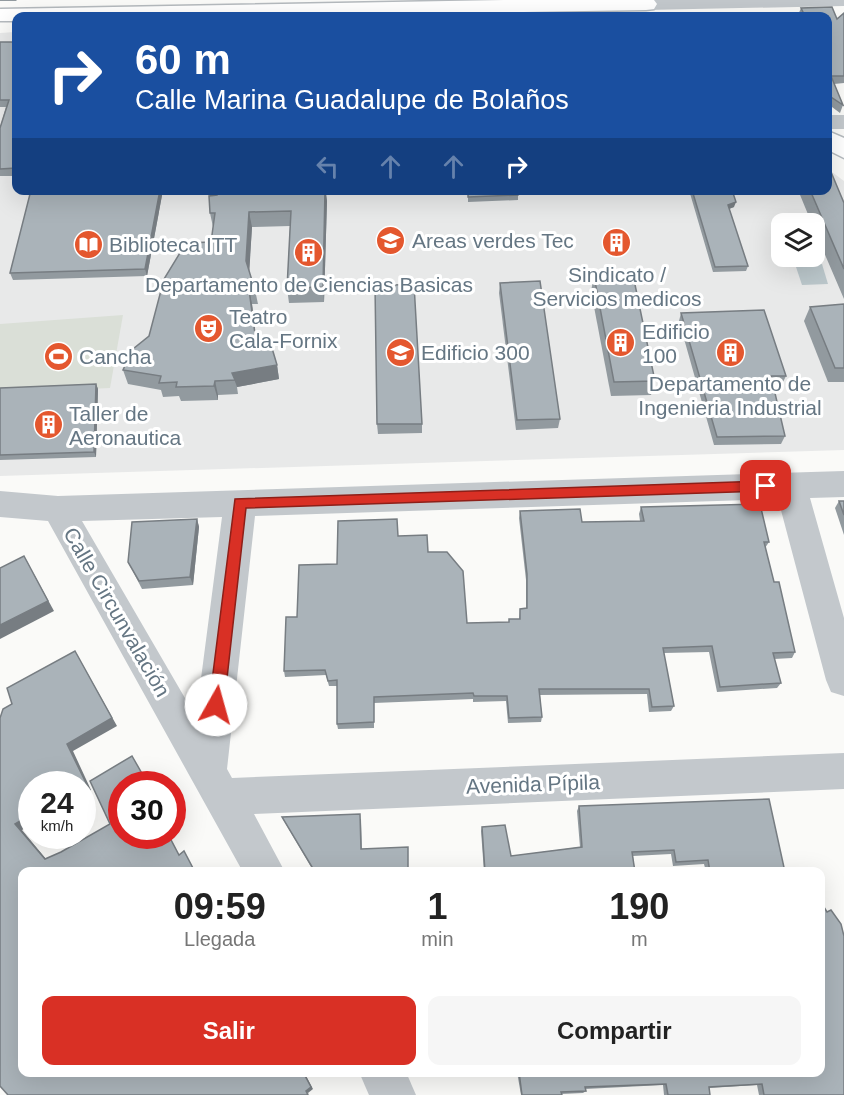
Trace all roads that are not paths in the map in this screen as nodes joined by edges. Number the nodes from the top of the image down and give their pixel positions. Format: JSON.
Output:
{"nodes":[{"id":1,"x":844,"y":0,"type":"edge"},
{"id":2,"x":279,"y":5,"type":"edge"},
{"id":3,"x":649,"y":5,"type":"edge"},
{"id":4,"x":84,"y":12,"type":"edge"},
{"id":5,"x":404,"y":12,"type":"edge"},
{"id":6,"x":844,"y":484,"type":"edge"},
{"id":7,"x":790,"y":485,"type":"junction"},
{"id":8,"x":240,"y":503,"type":"junction"},
{"id":9,"x":0,"y":504,"type":"edge"},
{"id":10,"x":58,"y":509,"type":"junction"},
{"id":11,"x":844,"y":681,"type":"edge"},
{"id":12,"x":844,"y":771,"type":"edge"},
{"id":13,"x":215,"y":785,"type":"junction"},
{"id":14,"x":262,"y":867,"type":"edge"},
{"id":15,"x":384,"y":1077,"type":"edge"},
{"id":16,"x":394,"y":1095,"type":"edge"}],
"edges":[{"from":1,"to":3,"type":"street"},
{"from":2,"to":4,"type":"main road"},
{"from":2,"to":5,"type":"main road"},
{"from":3,"to":5,"type":"main road"},
{"from":6,"to":7,"type":"street"},
{"from":7,"to":8,"type":"street"},
{"from":7,"to":11,"type":"street"},
{"from":8,"to":10,"type":"street"},
{"from":8,"to":13,"type":"street"},
{"from":9,"to":10,"type":"street"},
{"from":10,"to":13,"type":"street","name":"Calle Circunvalación"},
{"from":12,"to":13,"type":"street","name":"Avenida Pípila"},
{"from":13,"to":14,"type":"street","name":"Calle Circunvalación"},
{"from":15,"to":16,"type":"street"}]}
